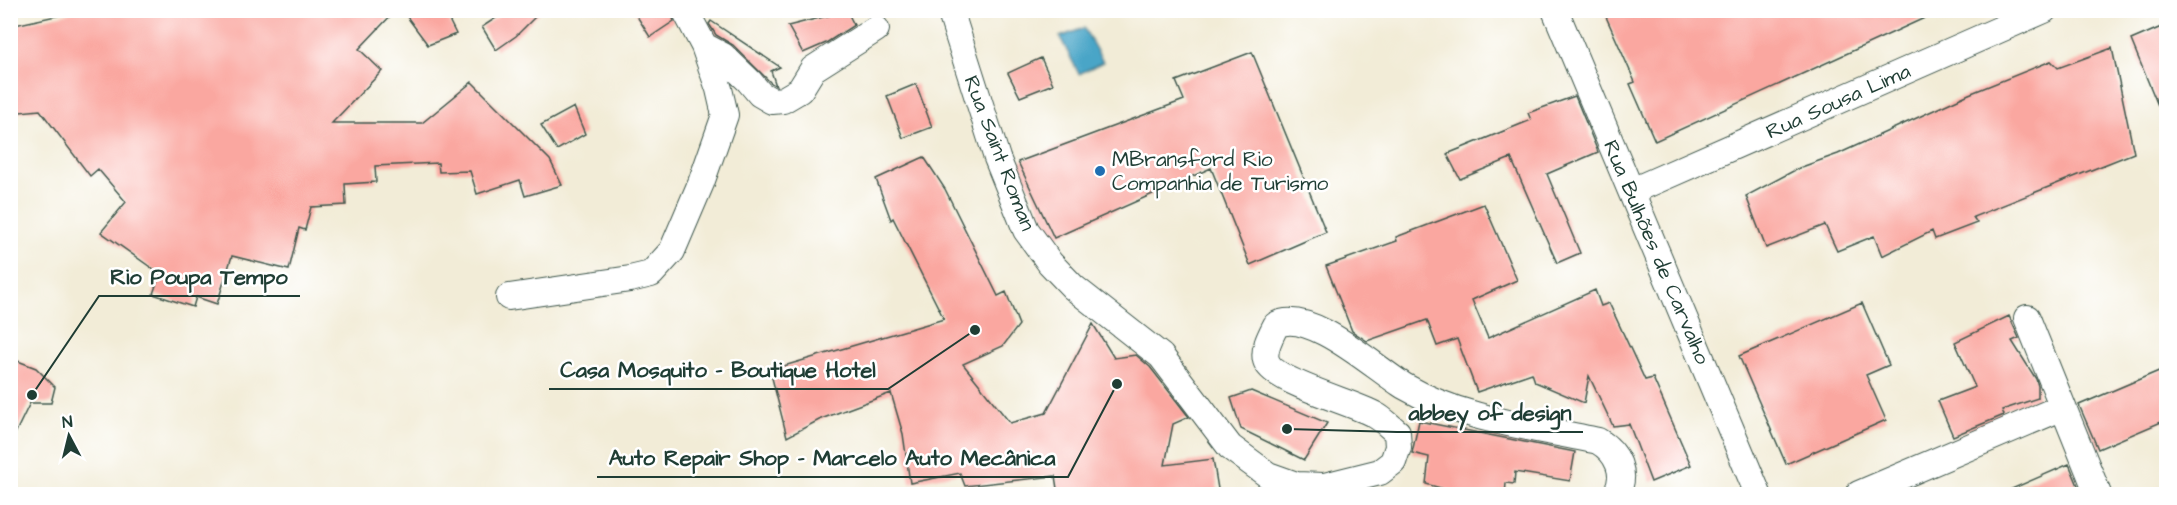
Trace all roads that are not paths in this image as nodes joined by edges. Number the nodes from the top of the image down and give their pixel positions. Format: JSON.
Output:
{"nodes":[{"id":1,"x":685,"y":10,"type":"edge"},
{"id":2,"x":950,"y":10,"type":"edge"},
{"id":3,"x":1554,"y":10,"type":"edge"},
{"id":4,"x":2044,"y":10,"type":"edge"},
{"id":5,"x":876,"y":29,"type":"dead end"},
{"id":6,"x":704,"y":46,"type":"junction"},
{"id":7,"x":1632,"y":191,"type":"junction"},
{"id":8,"x":509,"y":297,"type":"dead end"},
{"id":9,"x":2027,"y":318,"type":"dead end"},
{"id":10,"x":2062,"y":407,"type":"junction"},
{"id":11,"x":1616,"y":495,"type":"edge"},
{"id":12,"x":1758,"y":495,"type":"edge"},
{"id":13,"x":1859,"y":495,"type":"edge"},
{"id":14,"x":2098,"y":495,"type":"edge"}],
"edges":[{"from":1,"to":6,"type":"street"},
{"from":2,"to":11,"type":"street","name":"Rua Saint Roman"},
{"from":3,"to":7,"type":"street","name":"Rua Bulhões de Carvalho"},
{"from":4,"to":7,"type":"street","name":"Rua Sousa Lima"},
{"from":5,"to":6,"type":"street"},
{"from":6,"to":8,"type":"street"},
{"from":7,"to":12,"type":"street","name":"Rua Bulhões de Carvalho"},
{"from":9,"to":10,"type":"street"},
{"from":10,"to":13,"type":"street"},
{"from":10,"to":14,"type":"street"}]}
